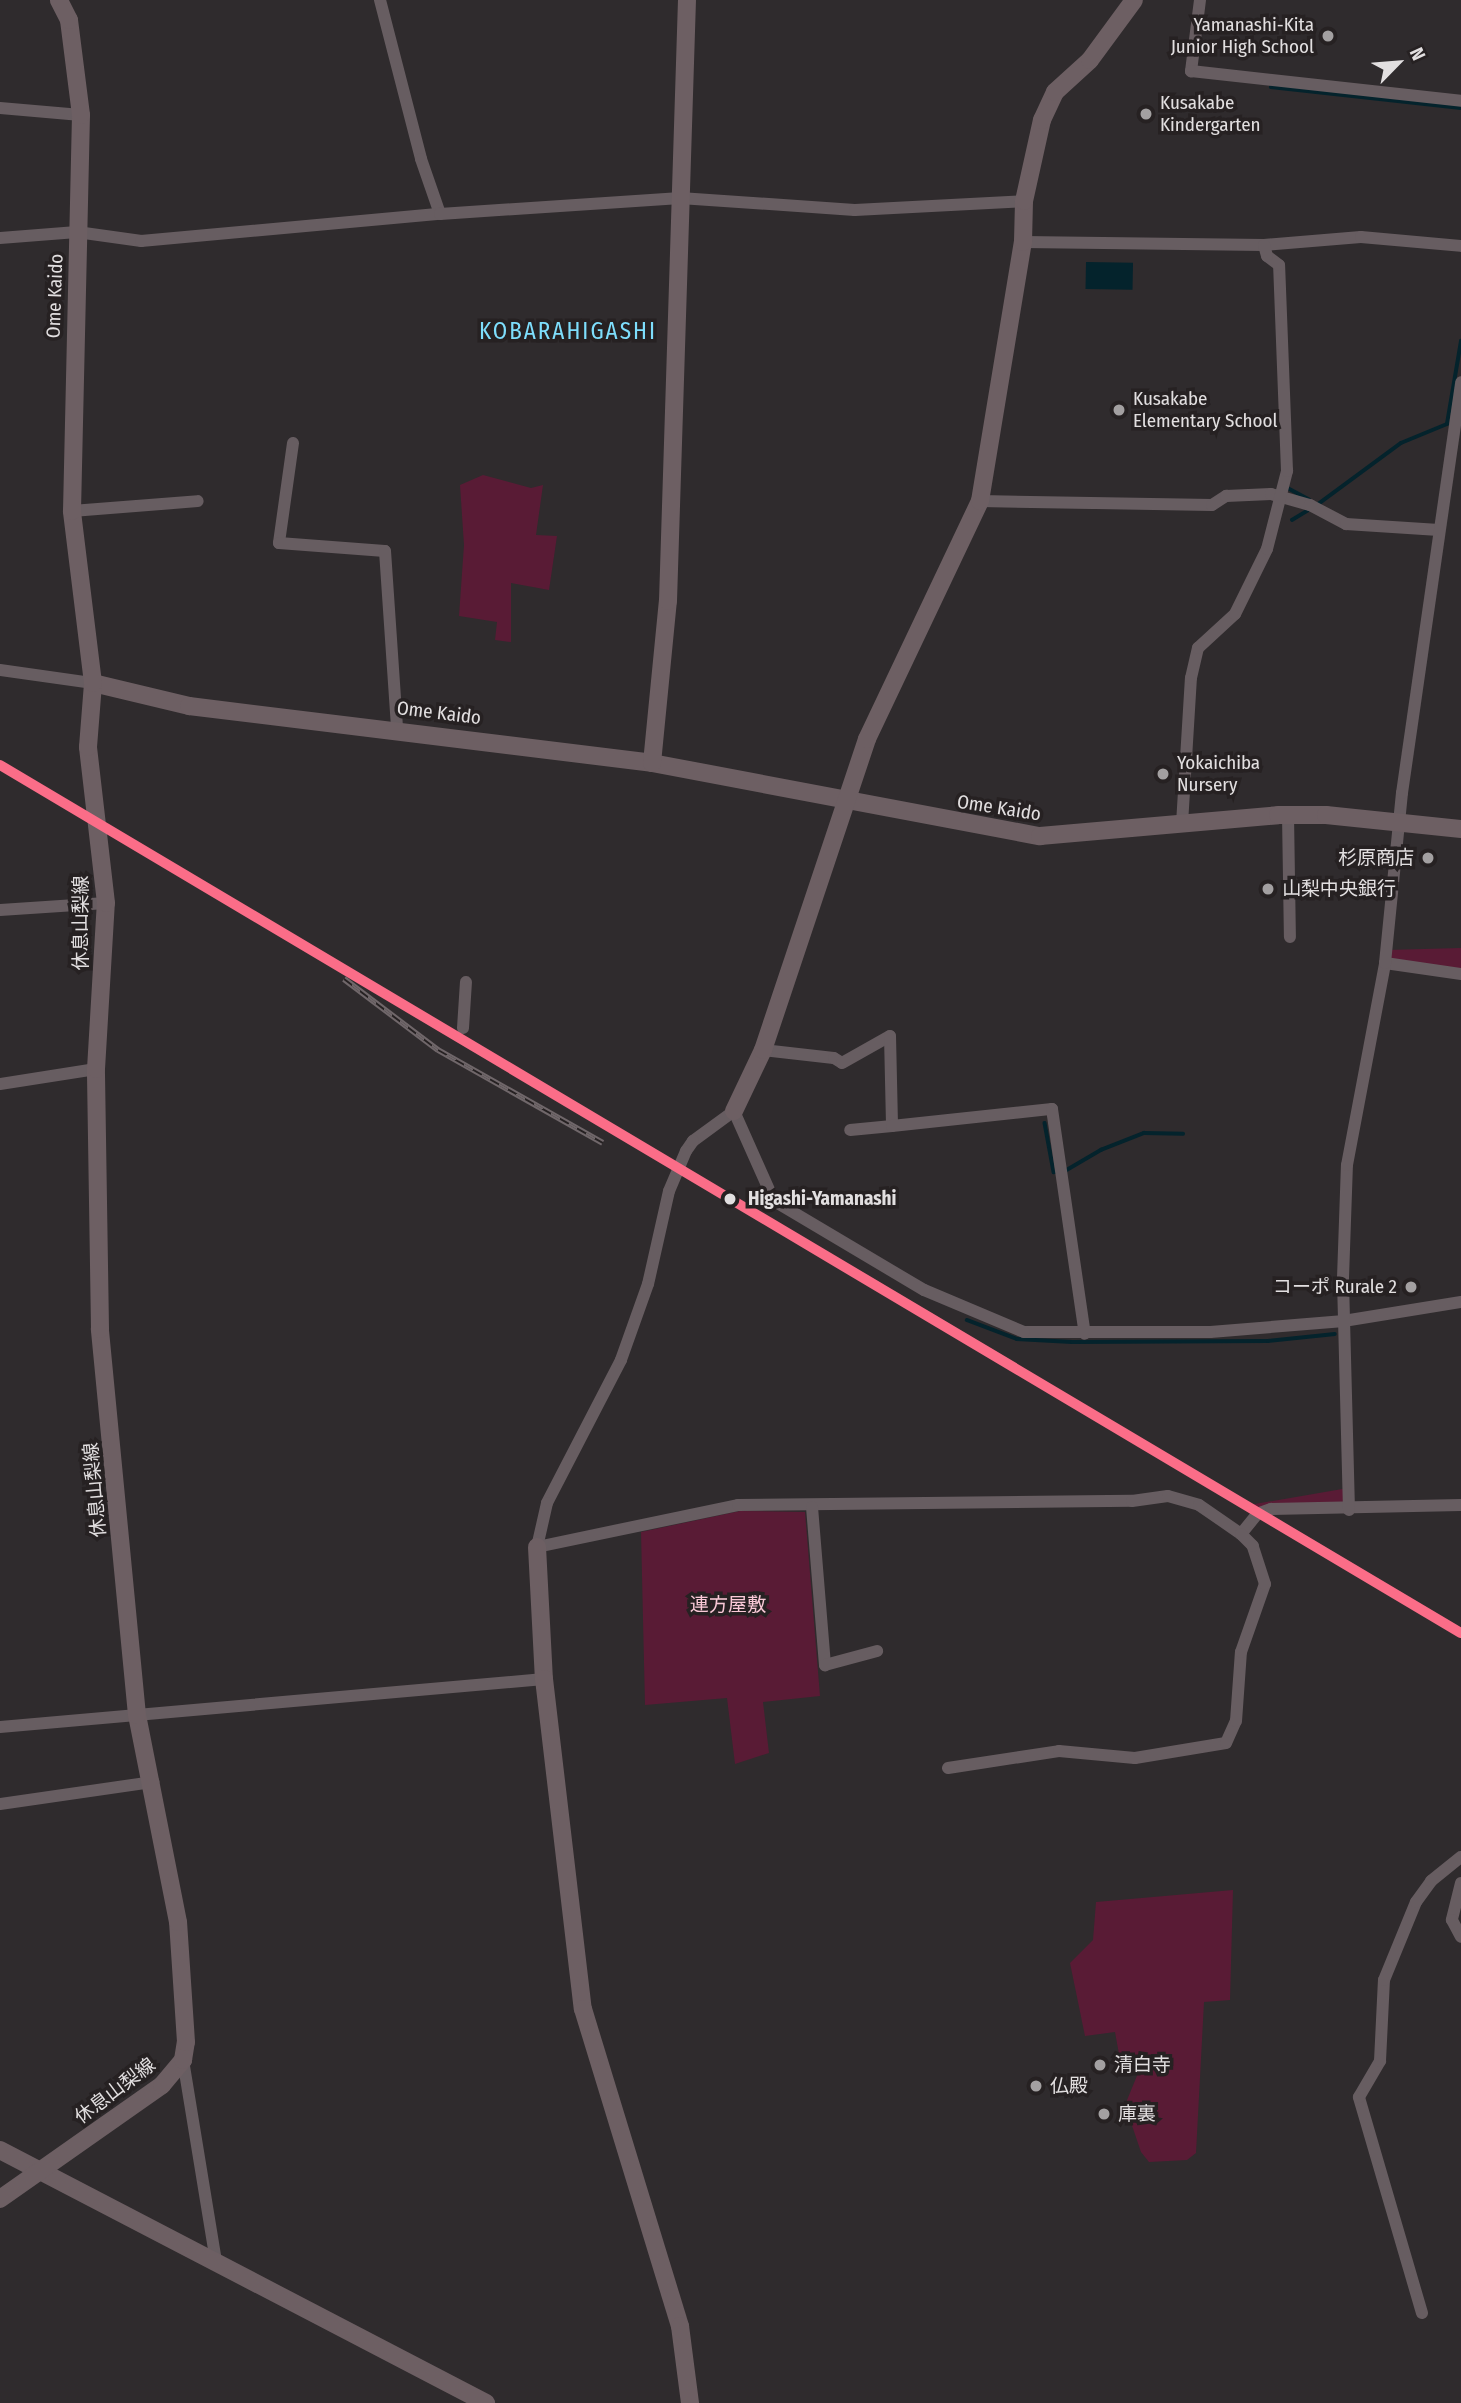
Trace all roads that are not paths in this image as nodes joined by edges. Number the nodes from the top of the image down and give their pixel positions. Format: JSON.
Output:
{"nodes":[{"id":1,"x":60,"y":0,"type":"edge"},
{"id":2,"x":380,"y":0,"type":"edge"},
{"id":3,"x":687,"y":0,"type":"edge"},
{"id":4,"x":1134,"y":0,"type":"edge"},
{"id":5,"x":1200,"y":0,"type":"edge"},
{"id":6,"x":1461,"y":101,"type":"edge"},
{"id":7,"x":0,"y":107,"type":"edge"},
{"id":8,"x":81,"y":115,"type":"junction"},
{"id":9,"x":680,"y":198,"type":"junction"},
{"id":10,"x":1024,"y":201,"type":"junction"},
{"id":11,"x":440,"y":214,"type":"junction"},
{"id":12,"x":77,"y":232,"type":"junction"},
{"id":13,"x":0,"y":238,"type":"edge"},
{"id":14,"x":1023,"y":242,"type":"junction"},
{"id":15,"x":1264,"y":245,"type":"junction"},
{"id":16,"x":1461,"y":246,"type":"edge"},
{"id":17,"x":1461,"y":388,"type":"edge"},
{"id":18,"x":293,"y":443,"type":"dead end"},
{"id":19,"x":1283,"y":490,"type":"junction"},
{"id":20,"x":198,"y":501,"type":"dead end"},
{"id":21,"x":980,"y":501,"type":"junction"},
{"id":22,"x":72,"y":511,"type":"junction"},
{"id":23,"x":1439,"y":530,"type":"junction"},
{"id":24,"x":0,"y":670,"type":"edge"},
{"id":25,"x":93,"y":683,"type":"junction"},
{"id":26,"x":397,"y":729,"type":"junction"},
{"id":27,"x":652,"y":763,"type":"junction"},
{"id":28,"x":845,"y":801,"type":"junction"},
{"id":29,"x":1288,"y":815,"type":"junction"},
{"id":30,"x":1399,"y":823,"type":"junction"},
{"id":31,"x":1182,"y":824,"type":"junction"},
{"id":32,"x":1461,"y":829,"type":"edge"},
{"id":33,"x":106,"y":903,"type":"junction"},
{"id":34,"x":0,"y":910,"type":"edge"},
{"id":35,"x":1290,"y":937,"type":"dead end"},
{"id":36,"x":1385,"y":963,"type":"junction"},
{"id":37,"x":1461,"y":974,"type":"edge"},
{"id":38,"x":466,"y":982,"type":"dead end"},
{"id":39,"x":463,"y":1028,"type":"dead end"},
{"id":40,"x":763,"y":1050,"type":"junction"},
{"id":41,"x":96,"y":1069,"type":"junction"},
{"id":42,"x":0,"y":1084,"type":"edge"},
{"id":43,"x":734,"y":1111,"type":"junction"},
{"id":44,"x":892,"y":1126,"type":"junction"},
{"id":45,"x":850,"y":1130,"type":"dead end"},
{"id":46,"x":1461,"y":1302,"type":"edge"},
{"id":47,"x":1344,"y":1321,"type":"junction"},
{"id":48,"x":1086,"y":1334,"type":"junction"},
{"id":49,"x":1461,"y":1505,"type":"edge"},
{"id":50,"x":812,"y":1507,"type":"junction"},
{"id":51,"x":1349,"y":1510,"type":"junction"},
{"id":52,"x":1241,"y":1534,"type":"junction"},
{"id":53,"x":537,"y":1547,"type":"junction"},
{"id":54,"x":877,"y":1651,"type":"dead end"},
{"id":55,"x":544,"y":1679,"type":"junction"},
{"id":56,"x":137,"y":1715,"type":"junction"},
{"id":57,"x":0,"y":1727,"type":"edge"},
{"id":58,"x":948,"y":1768,"type":"dead end"},
{"id":59,"x":153,"y":1782,"type":"junction"},
{"id":60,"x":0,"y":1804,"type":"edge"},
{"id":61,"x":1461,"y":1857,"type":"edge"},
{"id":62,"x":1461,"y":1884,"type":"edge"},
{"id":63,"x":1461,"y":1937,"type":"edge"},
{"id":64,"x":183,"y":2060,"type":"junction"},
{"id":65,"x":0,"y":2150,"type":"edge"},
{"id":66,"x":41,"y":2171,"type":"junction"},
{"id":67,"x":0,"y":2199,"type":"edge"},
{"id":68,"x":216,"y":2261,"type":"junction"},
{"id":69,"x":1422,"y":2313,"type":"dead end"},
{"id":70,"x":486,"y":2403,"type":"edge"},
{"id":71,"x":690,"y":2403,"type":"edge"}],
"edges":[{"from":1,"to":8,"type":"main road","name":"Ome Kaido"},
{"from":2,"to":11,"type":"street"},
{"from":3,"to":9,"type":"main road"},
{"from":4,"to":10,"type":"main road"},
{"from":5,"to":6,"type":"street"},
{"from":7,"to":8,"type":"street"},
{"from":8,"to":12,"type":"main road","name":"Ome Kaido"},
{"from":9,"to":10,"type":"street"},
{"from":9,"to":11,"type":"street"},
{"from":9,"to":27,"type":"main road"},
{"from":10,"to":14,"type":"main road"},
{"from":11,"to":12,"type":"street"},
{"from":12,"to":13,"type":"street"},
{"from":12,"to":22,"type":"main road","name":"Ome Kaido"},
{"from":14,"to":15,"type":"street"},
{"from":14,"to":21,"type":"main road"},
{"from":15,"to":16,"type":"street"},
{"from":15,"to":19,"type":"street"},
{"from":17,"to":23,"type":"street"},
{"from":18,"to":26,"type":"street"},
{"from":19,"to":21,"type":"street"},
{"from":19,"to":23,"type":"street"},
{"from":19,"to":31,"type":"street"},
{"from":20,"to":22,"type":"street"},
{"from":21,"to":28,"type":"main road"},
{"from":22,"to":25,"type":"main road","name":"Ome Kaido"},
{"from":23,"to":30,"type":"street"},
{"from":24,"to":25,"type":"street"},
{"from":25,"to":26,"type":"main road","name":"Ome Kaido"},
{"from":25,"to":33,"type":"main road","name":"休息山梨線"},
{"from":26,"to":27,"type":"main road","name":"Ome Kaido"},
{"from":27,"to":28,"type":"main road","name":"Ome Kaido"},
{"from":28,"to":31,"type":"main road","name":"Ome Kaido"},
{"from":28,"to":40,"type":"main road"},
{"from":29,"to":30,"type":"main road","name":"Ome Kaido"},
{"from":29,"to":31,"type":"main road","name":"Ome Kaido"},
{"from":29,"to":35,"type":"street"},
{"from":30,"to":32,"type":"main road","name":"Ome Kaido"},
{"from":30,"to":36,"type":"street"},
{"from":33,"to":34,"type":"street"},
{"from":33,"to":41,"type":"main road","name":"休息山梨線"},
{"from":36,"to":37,"type":"street"},
{"from":36,"to":47,"type":"street"},
{"from":38,"to":39,"type":"street"},
{"from":40,"to":43,"type":"main road"},
{"from":40,"to":44,"type":"street"},
{"from":41,"to":42,"type":"street"},
{"from":41,"to":56,"type":"main road","name":"休息山梨線"},
{"from":43,"to":48,"type":"street"},
{"from":43,"to":53,"type":"street"},
{"from":44,"to":45,"type":"street"},
{"from":44,"to":48,"type":"street"},
{"from":46,"to":47,"type":"street"},
{"from":47,"to":48,"type":"street"},
{"from":47,"to":51,"type":"street"},
{"from":49,"to":51,"type":"street"},
{"from":50,"to":52,"type":"street"},
{"from":50,"to":53,"type":"street"},
{"from":50,"to":54,"type":"street"},
{"from":51,"to":52,"type":"street"},
{"from":52,"to":58,"type":"street"},
{"from":53,"to":55,"type":"main road"},
{"from":55,"to":56,"type":"street"},
{"from":55,"to":71,"type":"main road"},
{"from":56,"to":57,"type":"street"},
{"from":56,"to":59,"type":"main road","name":"休息山梨線"},
{"from":59,"to":60,"type":"street"},
{"from":59,"to":64,"type":"main road","name":"休息山梨線"},
{"from":61,"to":69,"type":"street"},
{"from":62,"to":63,"type":"street"},
{"from":64,"to":66,"type":"main road","name":"休息山梨線"},
{"from":64,"to":68,"type":"street"},
{"from":65,"to":66,"type":"main road"},
{"from":66,"to":67,"type":"main road","name":"休息山梨線"},
{"from":66,"to":68,"type":"main road"},
{"from":68,"to":70,"type":"main road"}]}
